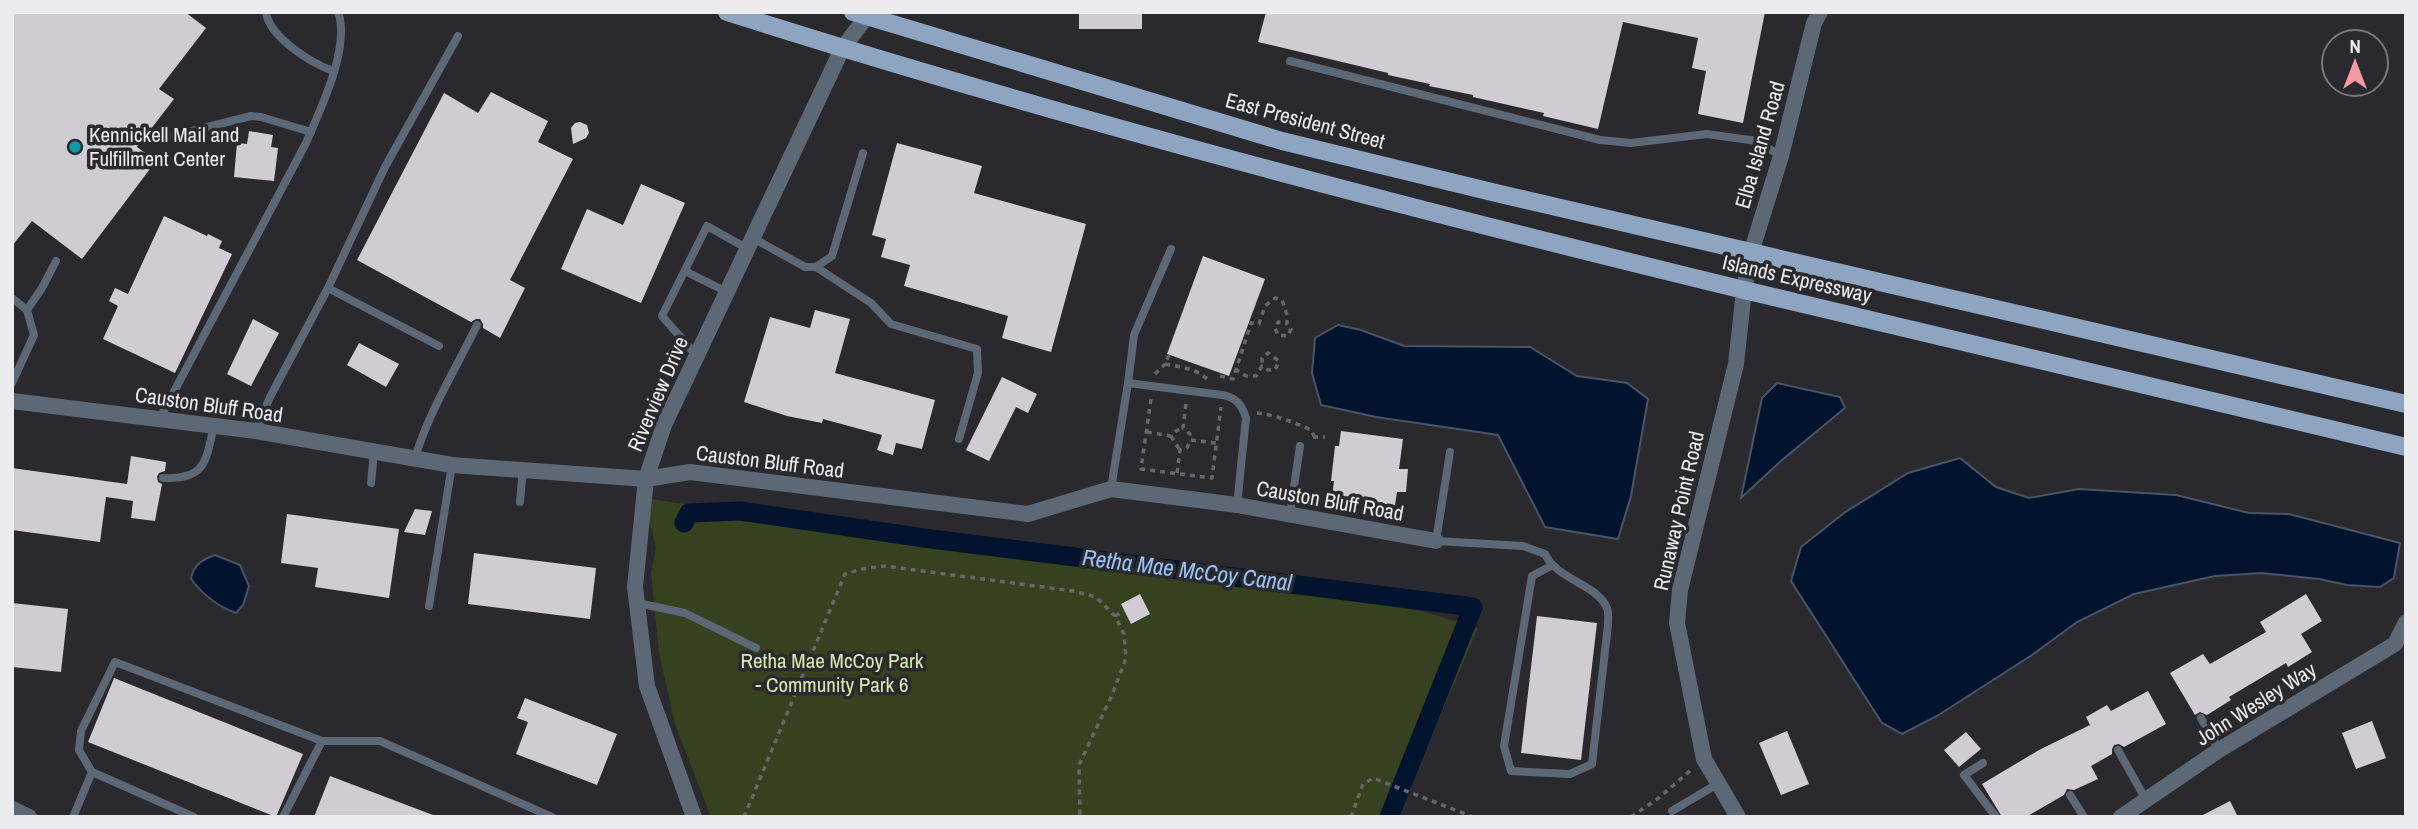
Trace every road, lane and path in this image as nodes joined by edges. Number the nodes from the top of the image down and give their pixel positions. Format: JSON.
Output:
{"nodes":[{"id":1,"x":266,"y":12,"type":"edge"},
{"id":2,"x":338,"y":12,"type":"edge"},
{"id":3,"x":727,"y":12,"type":"edge"},
{"id":4,"x":1820,"y":12,"type":"edge"},
{"id":5,"x":863,"y":14,"type":"edge"},
{"id":6,"x":458,"y":37,"type":"dead end"},
{"id":7,"x":842,"y":49,"type":"junction"},
{"id":8,"x":1290,"y":61,"type":"dead end"},
{"id":9,"x":333,"y":71,"type":"junction"},
{"id":10,"x":311,"y":132,"type":"junction"},
{"id":11,"x":160,"y":139,"type":"dead end"},
{"id":12,"x":863,"y":153,"type":"dead end"},
{"id":13,"x":1781,"y":156,"type":"junction"},
{"id":14,"x":750,"y":244,"type":"junction"},
{"id":15,"x":1171,"y":248,"type":"dead end"},
{"id":16,"x":1751,"y":253,"type":"junction"},
{"id":17,"x":56,"y":261,"type":"dead end"},
{"id":18,"x":816,"y":267,"type":"junction"},
{"id":19,"x":685,"y":271,"type":"junction"},
{"id":20,"x":328,"y":288,"type":"junction"},
{"id":21,"x":1744,"y":290,"type":"junction"},
{"id":22,"x":727,"y":292,"type":"junction"},
{"id":23,"x":12,"y":298,"type":"edge"},
{"id":24,"x":27,"y":310,"type":"junction"},
{"id":25,"x":1287,"y":324,"type":"junction"},
{"id":26,"x":477,"y":325,"type":"dead end"},
{"id":27,"x":439,"y":346,"type":"dead end"},
{"id":28,"x":1169,"y":355,"type":"dead end"},
{"id":29,"x":696,"y":356,"type":"junction"},
{"id":30,"x":1262,"y":366,"type":"junction"},
{"id":31,"x":1235,"y":369,"type":"junction"},
{"id":32,"x":12,"y":383,"type":"edge"},
{"id":33,"x":1128,"y":383,"type":"junction"},
{"id":34,"x":1210,"y":383,"type":"dead end"},
{"id":35,"x":1217,"y":384,"type":"dead end"},
{"id":36,"x":1154,"y":386,"type":"junction"},
{"id":37,"x":1222,"y":395,"type":"junction"},
{"id":38,"x":12,"y":401,"type":"edge"},
{"id":39,"x":1255,"y":402,"type":"dead end"},
{"id":40,"x":1186,"y":403,"type":"dead end"},
{"id":41,"x":2406,"y":404,"type":"edge"},
{"id":42,"x":160,"y":418,"type":"junction"},
{"id":43,"x":215,"y":425,"type":"junction"},
{"id":44,"x":1183,"y":428,"type":"junction"},
{"id":45,"x":256,"y":431,"type":"junction"},
{"id":46,"x":1147,"y":432,"type":"junction"},
{"id":47,"x":1171,"y":436,"type":"junction"},
{"id":48,"x":1314,"y":436,"type":"dead end"},
{"id":49,"x":959,"y":439,"type":"dead end"},
{"id":50,"x":1191,"y":440,"type":"junction"},
{"id":51,"x":1216,"y":443,"type":"junction"},
{"id":52,"x":1300,"y":446,"type":"dead end"},
{"id":53,"x":2406,"y":447,"type":"edge"},
{"id":54,"x":1180,"y":450,"type":"junction"},
{"id":55,"x":374,"y":452,"type":"junction"},
{"id":56,"x":1450,"y":452,"type":"dead end"},
{"id":57,"x":415,"y":458,"type":"junction"},
{"id":58,"x":452,"y":465,"type":"junction"},
{"id":59,"x":523,"y":468,"type":"junction"},
{"id":60,"x":1177,"y":474,"type":"junction"},
{"id":61,"x":163,"y":478,"type":"dead end"},
{"id":62,"x":646,"y":479,"type":"junction"},
{"id":63,"x":371,"y":483,"type":"dead end"},
{"id":64,"x":1111,"y":489,"type":"junction"},
{"id":65,"x":520,"y":502,"type":"dead end"},
{"id":66,"x":1237,"y":505,"type":"junction"},
{"id":67,"x":1290,"y":514,"type":"junction"},
{"id":68,"x":1436,"y":541,"type":"junction"},
{"id":69,"x":1550,"y":566,"type":"junction"},
{"id":70,"x":637,"y":603,"type":"junction"},
{"id":71,"x":429,"y":607,"type":"dead end"},
{"id":72,"x":1124,"y":611,"type":"dead end"},
{"id":73,"x":1115,"y":616,"type":"junction"},
{"id":74,"x":2406,"y":622,"type":"edge"},
{"id":75,"x":2400,"y":645,"type":"edge"},
{"id":76,"x":756,"y":648,"type":"dead end"},
{"id":77,"x":2201,"y":718,"type":"dead end"},
{"id":78,"x":322,"y":741,"type":"junction"},
{"id":79,"x":2118,"y":750,"type":"dead end"},
{"id":80,"x":2219,"y":750,"type":"junction"},
{"id":81,"x":1704,"y":759,"type":"junction"},
{"id":82,"x":1983,"y":763,"type":"dead end"},
{"id":83,"x":92,"y":772,"type":"junction"},
{"id":84,"x":1719,"y":783,"type":"junction"},
{"id":85,"x":2070,"y":796,"type":"dead end"},
{"id":86,"x":2146,"y":800,"type":"junction"},
{"id":87,"x":12,"y":809,"type":"edge"},
{"id":88,"x":1672,"y":811,"type":"dead end"},
{"id":89,"x":29,"y":817,"type":"edge"},
{"id":90,"x":72,"y":817,"type":"edge"},
{"id":91,"x":194,"y":817,"type":"edge"},
{"id":92,"x":283,"y":817,"type":"edge"},
{"id":93,"x":552,"y":817,"type":"edge"},
{"id":94,"x":694,"y":817,"type":"edge"},
{"id":95,"x":744,"y":817,"type":"edge"},
{"id":96,"x":1080,"y":817,"type":"edge"},
{"id":97,"x":1351,"y":817,"type":"edge"},
{"id":98,"x":1473,"y":817,"type":"edge"},
{"id":99,"x":1632,"y":817,"type":"edge"},
{"id":100,"x":1738,"y":817,"type":"edge"},
{"id":101,"x":1996,"y":817,"type":"edge"},
{"id":102,"x":2084,"y":817,"type":"edge"},
{"id":103,"x":2121,"y":817,"type":"edge"}],
"edges":[{"from":1,"to":9,"type":"lane"},
{"from":2,"to":9,"type":"lane"},
{"from":3,"to":7,"type":"main road"},
{"from":4,"to":13,"type":"street","name":"Elba Island Road"},
{"from":5,"to":7,"type":"street","name":"Riverview Drive"},
{"from":5,"to":16,"type":"main road","name":"East President Street"},
{"from":6,"to":20,"type":"lane"},
{"from":7,"to":14,"type":"street","name":"Riverview Drive"},
{"from":7,"to":21,"type":"main road","name":"Islands Expressway"},
{"from":8,"to":13,"type":"lane"},
{"from":9,"to":10,"type":"lane"},
{"from":10,"to":11,"type":"lane"},
{"from":10,"to":42,"type":"lane"},
{"from":12,"to":18,"type":"lane"},
{"from":13,"to":16,"type":"street","name":"Elba Island Road"},
{"from":14,"to":18,"type":"lane"},
{"from":14,"to":19,"type":"lane"},
{"from":14,"to":22,"type":"street","name":"Riverview Drive"},
{"from":15,"to":33,"type":"lane"},
{"from":16,"to":21,"type":"street","name":"Elba Island Road"},
{"from":16,"to":41,"type":"main road","name":"Islands Expressway"},
{"from":17,"to":24,"type":"lane"},
{"from":18,"to":49,"type":"lane"},
{"from":19,"to":22,"type":"lane"},
{"from":19,"to":29,"type":"lane"},
{"from":20,"to":27,"type":"lane"},
{"from":20,"to":45,"type":"lane"},
{"from":21,"to":53,"type":"main road","name":"Islands Expressway"},
{"from":21,"to":81,"type":"street","name":"Runaway Point Road"},
{"from":22,"to":29,"type":"street","name":"Riverview Drive"},
{"from":23,"to":24,"type":"lane"},
{"from":24,"to":32,"type":"lane"},
{"from":25,"to":25,"type":"path"},
{"from":25,"to":31,"type":"path"},
{"from":26,"to":57,"type":"lane"},
{"from":28,"to":34,"type":"path"},
{"from":29,"to":62,"type":"street","name":"Riverview Drive"},
{"from":30,"to":30,"type":"path"},
{"from":30,"to":31,"type":"path"},
{"from":31,"to":35,"type":"path"},
{"from":33,"to":36,"type":"lane"},
{"from":33,"to":64,"type":"lane"},
{"from":36,"to":37,"type":"lane"},
{"from":36,"to":46,"type":"path"},
{"from":37,"to":51,"type":"path"},
{"from":37,"to":66,"type":"lane"},
{"from":38,"to":42,"type":"street","name":"Causton Bluff Road"},
{"from":39,"to":48,"type":"path"},
{"from":40,"to":44,"type":"path"},
{"from":42,"to":43,"type":"street","name":"Causton Bluff Road"},
{"from":43,"to":45,"type":"street","name":"Causton Bluff Road"},
{"from":43,"to":61,"type":"lane"},
{"from":44,"to":47,"type":"path"},
{"from":44,"to":50,"type":"path"},
{"from":45,"to":55,"type":"street","name":"Causton Bluff Road"},
{"from":46,"to":47,"type":"path"},
{"from":46,"to":60,"type":"path"},
{"from":47,"to":54,"type":"path"},
{"from":50,"to":51,"type":"path"},
{"from":50,"to":54,"type":"path"},
{"from":51,"to":60,"type":"path"},
{"from":52,"to":67,"type":"lane"},
{"from":54,"to":60,"type":"path"},
{"from":55,"to":57,"type":"street","name":"Causton Bluff Road"},
{"from":55,"to":63,"type":"lane"},
{"from":56,"to":68,"type":"lane"},
{"from":57,"to":58,"type":"street","name":"Causton Bluff Road"},
{"from":58,"to":59,"type":"street","name":"Causton Bluff Road"},
{"from":58,"to":71,"type":"lane"},
{"from":59,"to":62,"type":"street","name":"Causton Bluff Road"},
{"from":59,"to":65,"type":"lane"},
{"from":62,"to":64,"type":"street","name":"Causton Bluff Road"},
{"from":62,"to":70,"type":"street","name":"Riverview Drive"},
{"from":64,"to":66,"type":"street","name":"Causton Bluff Road"},
{"from":66,"to":67,"type":"street","name":"Causton Bluff Road"},
{"from":67,"to":68,"type":"street","name":"Causton Bluff Road"},
{"from":68,"to":69,"type":"lane"},
{"from":69,"to":69,"type":"lane"},
{"from":70,"to":76,"type":"lane"},
{"from":70,"to":94,"type":"street","name":"Riverview Drive"},
{"from":72,"to":73,"type":"path"},
{"from":73,"to":95,"type":"path"},
{"from":73,"to":96,"type":"path"},
{"from":74,"to":75,"type":"street","name":"John Wesley Way"},
{"from":75,"to":80,"type":"street","name":"John Wesley Way"},
{"from":77,"to":80,"type":"lane"},
{"from":78,"to":83,"type":"lane"},
{"from":78,"to":92,"type":"lane"},
{"from":78,"to":93,"type":"lane"},
{"from":79,"to":86,"type":"lane"},
{"from":80,"to":86,"type":"street","name":"John Wesley Way"},
{"from":81,"to":84,"type":"street","name":"Runaway Point Road"},
{"from":81,"to":99,"type":"path"},
{"from":82,"to":101,"type":"lane"},
{"from":83,"to":90,"type":"lane"},
{"from":83,"to":91,"type":"lane"},
{"from":84,"to":88,"type":"lane"},
{"from":84,"to":100,"type":"street","name":"Runaway Point Road"},
{"from":85,"to":102,"type":"lane"},
{"from":86,"to":103,"type":"street","name":"John Wesley Way"},
{"from":87,"to":89,"type":"street"},
{"from":97,"to":98,"type":"path"}]}
